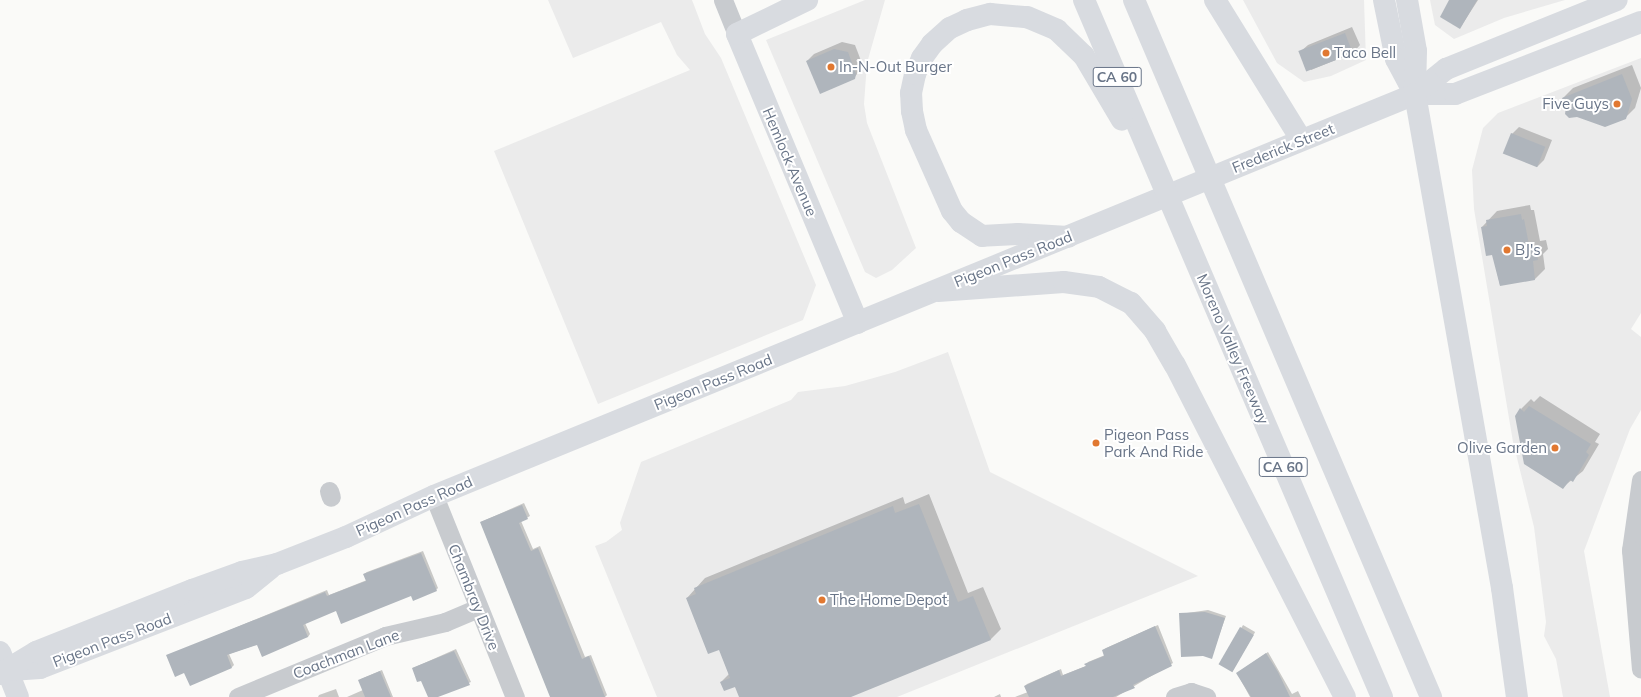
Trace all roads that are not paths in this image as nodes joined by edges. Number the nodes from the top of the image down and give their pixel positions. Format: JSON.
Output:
{"nodes":[{"id":1,"x":723,"y":0,"type":"edge"},
{"id":2,"x":806,"y":0,"type":"edge"},
{"id":3,"x":1084,"y":0,"type":"edge"},
{"id":4,"x":1134,"y":0,"type":"edge"},
{"id":5,"x":1215,"y":0,"type":"edge"},
{"id":6,"x":1384,"y":0,"type":"edge"},
{"id":7,"x":1407,"y":0,"type":"edge"},
{"id":8,"x":1617,"y":0,"type":"edge"},
{"id":9,"x":1641,"y":22,"type":"edge"},
{"id":10,"x":737,"y":34,"type":"junction"},
{"id":11,"x":1414,"y":94,"type":"junction"},
{"id":12,"x":1302,"y":139,"type":"junction"},
{"id":13,"x":1146,"y":156,"type":"junction"},
{"id":14,"x":1151,"y":202,"type":"joint"},
{"id":15,"x":1068,"y":237,"type":"junction"},
{"id":16,"x":938,"y":291,"type":"junction"},
{"id":17,"x":858,"y":323,"type":"junction"},
{"id":18,"x":1641,"y":480,"type":"edge"},
{"id":19,"x":434,"y":496,"type":"junction"},
{"id":20,"x":478,"y":608,"type":"junction"},
{"id":21,"x":2,"y":666,"type":"edge"},
{"id":22,"x":1641,"y":669,"type":"edge"},
{"id":23,"x":1204,"y":695,"type":"edge"},
{"id":24,"x":18,"y":697,"type":"edge"},
{"id":25,"x":238,"y":697,"type":"edge"},
{"id":26,"x":515,"y":697,"type":"edge"},
{"id":27,"x":1175,"y":697,"type":"edge"},
{"id":28,"x":1345,"y":697,"type":"edge"},
{"id":29,"x":1382,"y":697,"type":"edge"},
{"id":30,"x":1431,"y":697,"type":"edge"},
{"id":31,"x":1517,"y":697,"type":"edge"}],
"edges":[{"from":1,"to":10,"type":"street","name":"Hemlock Avenue"},
{"from":2,"to":10,"type":"main road"},
{"from":3,"to":13,"type":"main road","number":"CA 60"},
{"from":4,"to":30,"type":"main road","number":"CA 60"},
{"from":5,"to":12,"type":"main road"},
{"from":6,"to":11,"type":"main road"},
{"from":7,"to":11,"type":"main road"},
{"from":8,"to":11,"type":"main road","name":"Frederick Street"},
{"from":9,"to":11,"type":"main road","name":"Frederick Street"},
{"from":10,"to":17,"type":"main road","name":"Hemlock Avenue"},
{"from":11,"to":12,"type":"main road","name":"Frederick Street"},
{"from":11,"to":31,"type":"main road"},
{"from":12,"to":14,"type":"main road","name":"Frederick Street"},
{"from":13,"to":15,"type":"main road"},
{"from":13,"to":29,"type":"main road","name":"Moreno Valley Freeway","number":"CA 60"},
{"from":14,"to":15,"type":"main road","name":"Pigeon Pass Road"},
{"from":15,"to":16,"type":"main road","name":"Pigeon Pass Road"},
{"from":16,"to":17,"type":"main road","name":"Pigeon Pass Road"},
{"from":16,"to":28,"type":"main road"},
{"from":17,"to":19,"type":"main road","name":"Pigeon Pass Road"},
{"from":18,"to":22,"type":"street"},
{"from":19,"to":20,"type":"street","name":"Chambray Drive"},
{"from":19,"to":21,"type":"main road","name":"Pigeon Pass Road"},
{"from":20,"to":25,"type":"street","name":"Coachman Lane"},
{"from":20,"to":26,"type":"street","name":"Chambray Drive"},
{"from":21,"to":24,"type":"main road"},
{"from":23,"to":27,"type":"street"}]}
